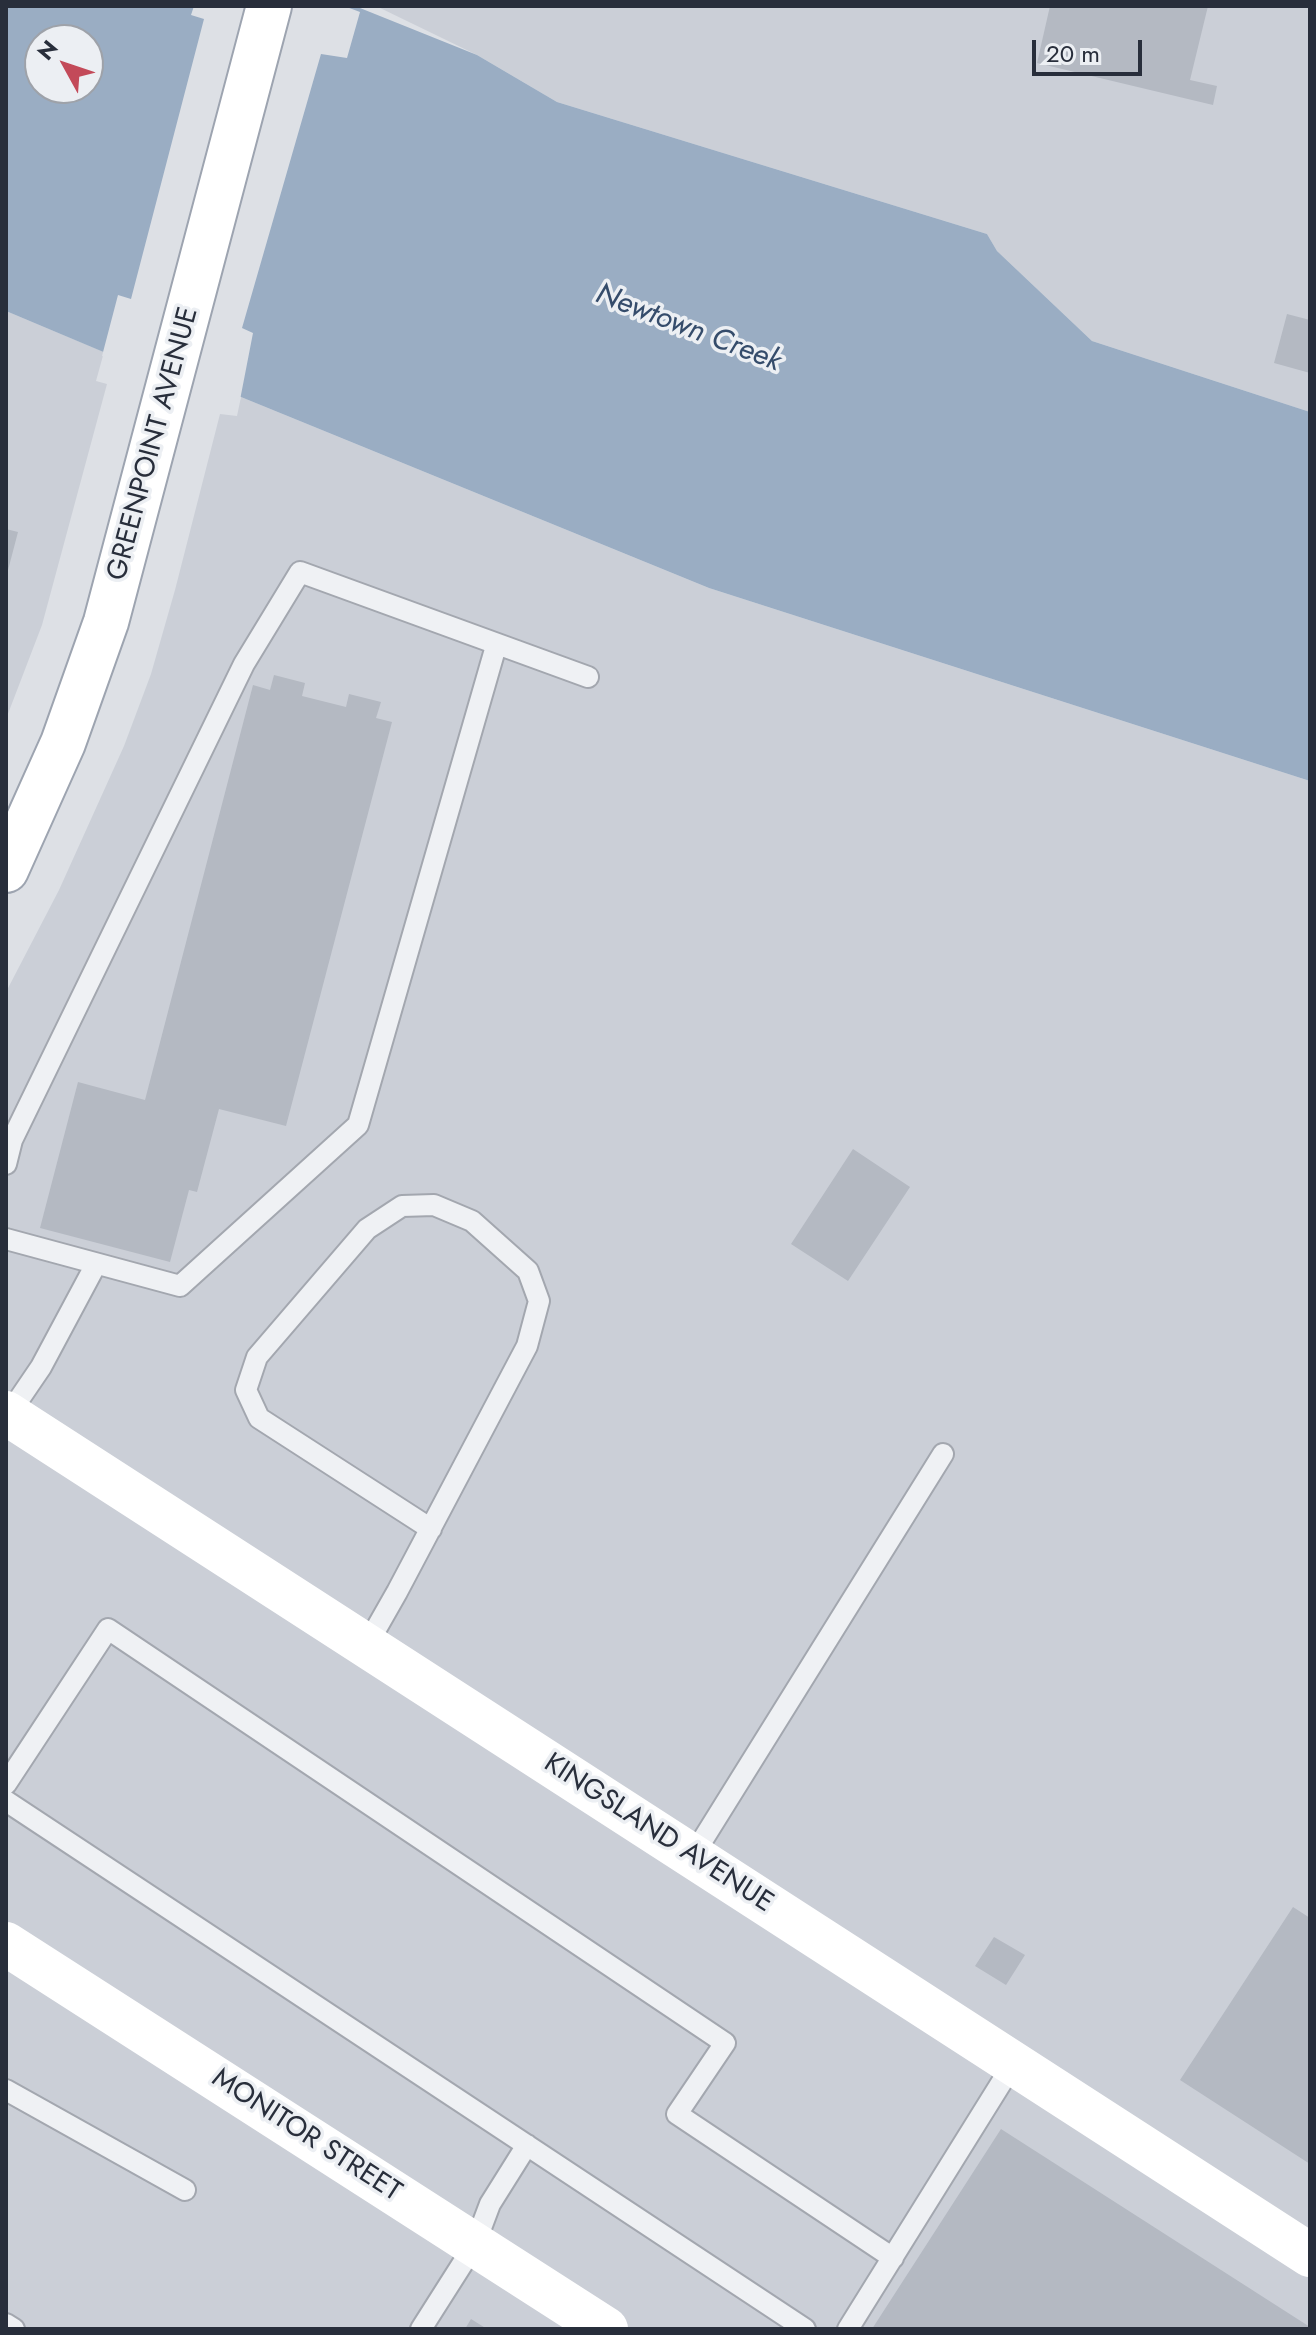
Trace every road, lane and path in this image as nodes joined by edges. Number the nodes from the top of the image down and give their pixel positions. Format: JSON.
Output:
{"nodes":[{"id":1,"x":269,"y":6,"type":"edge"},
{"id":2,"x":496,"y":646,"type":"junction"},
{"id":3,"x":588,"y":677,"type":"dead end"},
{"id":4,"x":6,"y":870,"type":"edge"},
{"id":5,"x":6,"y":1164,"type":"edge"},
{"id":6,"x":6,"y":1239,"type":"edge"},
{"id":7,"x":95,"y":1266,"type":"junction"},
{"id":8,"x":7,"y":1414,"type":"edge"},
{"id":9,"x":943,"y":1454,"type":"dead end"},
{"id":10,"x":431,"y":1529,"type":"junction"},
{"id":11,"x":368,"y":1643,"type":"junction"},
{"id":12,"x":6,"y":1784,"type":"edge"},
{"id":13,"x":6,"y":1801,"type":"edge"},
{"id":14,"x":692,"y":1857,"type":"junction"},
{"id":15,"x":6,"y":1944,"type":"edge"},
{"id":16,"x":1013,"y":2064,"type":"junction"},
{"id":17,"x":6,"y":2090,"type":"edge"},
{"id":18,"x":527,"y":2145,"type":"junction"},
{"id":19,"x":185,"y":2190,"type":"dead end"},
{"id":20,"x":475,"y":2244,"type":"junction"},
{"id":21,"x":1310,"y":2255,"type":"edge"},
{"id":22,"x":893,"y":2258,"type":"junction"},
{"id":23,"x":6,"y":2324,"type":"edge"},
{"id":24,"x":14,"y":2329,"type":"edge"},
{"id":25,"x":421,"y":2329,"type":"edge"},
{"id":26,"x":606,"y":2329,"type":"edge"},
{"id":27,"x":805,"y":2329,"type":"edge"},
{"id":28,"x":848,"y":2329,"type":"edge"}],
"edges":[{"from":1,"to":4,"type":"main road","name":"GREENPOINT AVENUE"},
{"from":2,"to":3,"type":"lane"},
{"from":2,"to":5,"type":"lane"},
{"from":2,"to":7,"type":"lane"},
{"from":6,"to":7,"type":"lane"},
{"from":7,"to":8,"type":"lane"},
{"from":8,"to":11,"type":"main road","name":"KINGSLAND AVENUE"},
{"from":9,"to":14,"type":"lane"},
{"from":10,"to":10,"type":"lane"},
{"from":10,"to":11,"type":"lane"},
{"from":11,"to":14,"type":"main road","name":"KINGSLAND AVENUE"},
{"from":12,"to":22,"type":"lane"},
{"from":13,"to":18,"type":"lane"},
{"from":14,"to":16,"type":"main road","name":"KINGSLAND AVENUE"},
{"from":15,"to":20,"type":"main road","name":"MONITOR STREET"},
{"from":16,"to":21,"type":"main road","name":"KINGSLAND AVENUE"},
{"from":16,"to":22,"type":"lane"},
{"from":17,"to":19,"type":"lane"},
{"from":18,"to":20,"type":"lane"},
{"from":18,"to":27,"type":"lane"},
{"from":20,"to":25,"type":"lane"},
{"from":20,"to":26,"type":"main road","name":"MONITOR STREET"},
{"from":22,"to":28,"type":"lane"},
{"from":23,"to":24,"type":"lane"}]}
